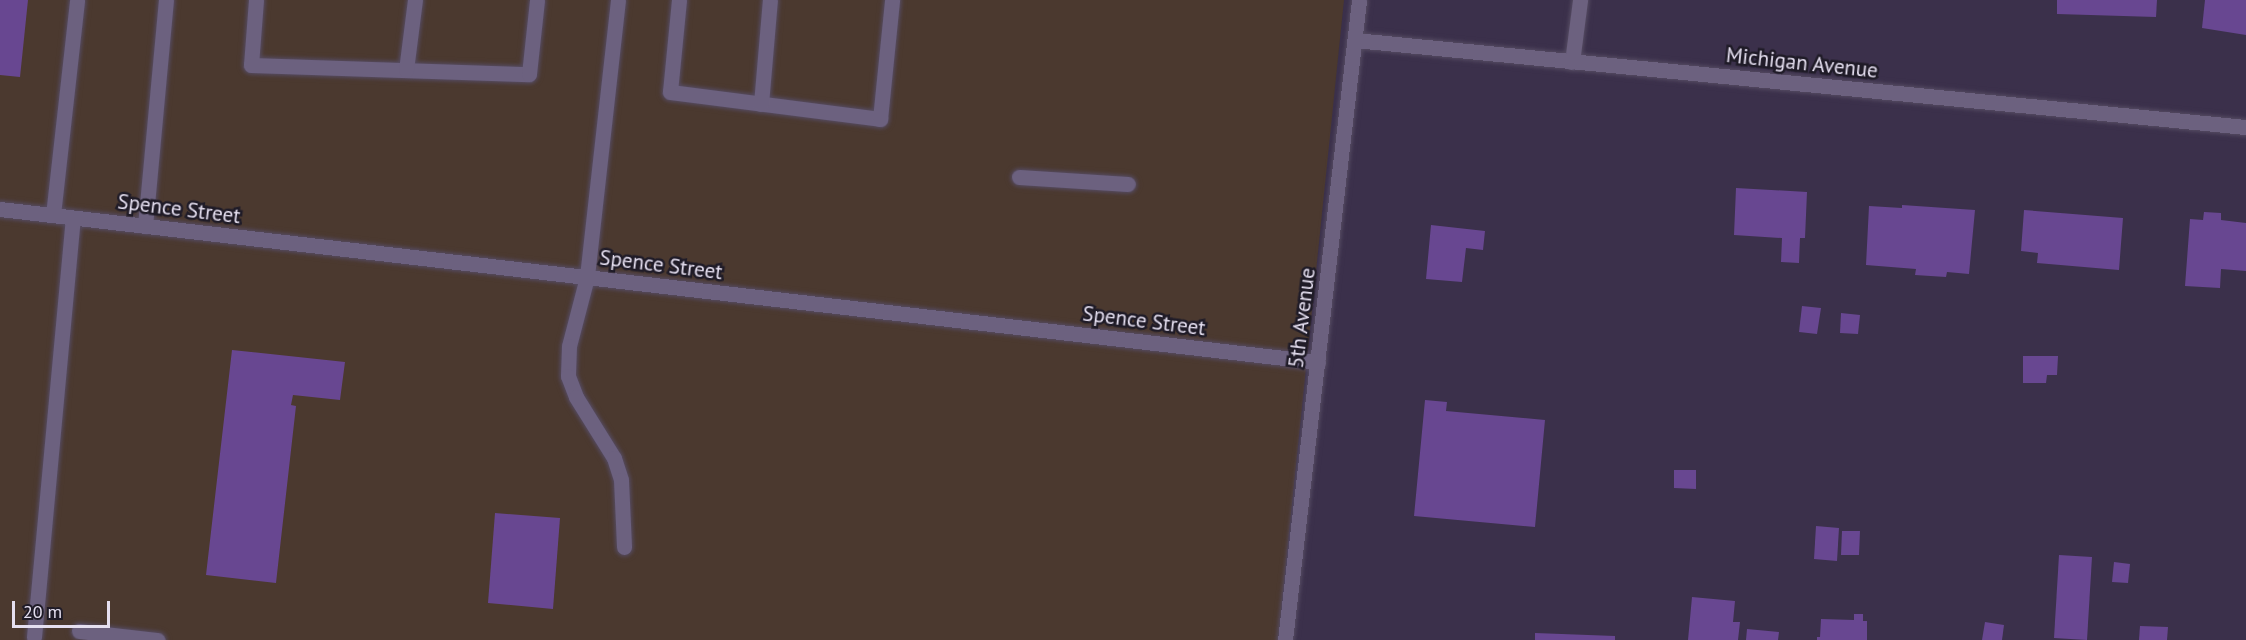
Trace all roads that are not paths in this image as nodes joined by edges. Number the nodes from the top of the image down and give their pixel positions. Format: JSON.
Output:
{"nodes":[{"id":1,"x":77,"y":0,"type":"edge"},
{"id":2,"x":166,"y":0,"type":"edge"},
{"id":3,"x":256,"y":0,"type":"edge"},
{"id":4,"x":415,"y":0,"type":"edge"},
{"id":5,"x":537,"y":0,"type":"edge"},
{"id":6,"x":618,"y":0,"type":"edge"},
{"id":7,"x":679,"y":0,"type":"edge"},
{"id":8,"x":770,"y":0,"type":"edge"},
{"id":9,"x":892,"y":0,"type":"edge"},
{"id":10,"x":1359,"y":0,"type":"edge"},
{"id":11,"x":1580,"y":0,"type":"edge"},
{"id":12,"x":1355,"y":40,"type":"junction"},
{"id":13,"x":1572,"y":62,"type":"junction"},
{"id":14,"x":406,"y":70,"type":"junction"},
{"id":15,"x":761,"y":104,"type":"junction"},
{"id":16,"x":2246,"y":127,"type":"edge"},
{"id":17,"x":1019,"y":177,"type":"dead end"},
{"id":18,"x":1128,"y":184,"type":"dead end"},
{"id":19,"x":0,"y":209,"type":"edge"},
{"id":20,"x":53,"y":215,"type":"junction"},
{"id":21,"x":73,"y":218,"type":"junction"},
{"id":22,"x":146,"y":226,"type":"junction"},
{"id":23,"x":587,"y":277,"type":"junction"},
{"id":24,"x":1318,"y":362,"type":"junction"},
{"id":25,"x":624,"y":547,"type":"dead end"},
{"id":26,"x":79,"y":631,"type":"dead end"},
{"id":27,"x":34,"y":637,"type":"dead end"},
{"id":28,"x":157,"y":640,"type":"edge"},
{"id":29,"x":1285,"y":640,"type":"edge"}],
"edges":[{"from":1,"to":20,"type":"street"},
{"from":2,"to":22,"type":"street"},
{"from":3,"to":14,"type":"street"},
{"from":4,"to":14,"type":"street"},
{"from":5,"to":14,"type":"street"},
{"from":6,"to":23,"type":"street"},
{"from":7,"to":15,"type":"street"},
{"from":8,"to":15,"type":"street"},
{"from":9,"to":15,"type":"street"},
{"from":10,"to":12,"type":"street","name":"5th Avenue"},
{"from":11,"to":13,"type":"street"},
{"from":12,"to":13,"type":"street","name":"Michigan Avenue"},
{"from":12,"to":24,"type":"street","name":"5th Avenue"},
{"from":13,"to":16,"type":"street","name":"Michigan Avenue"},
{"from":17,"to":18,"type":"street"},
{"from":19,"to":20,"type":"street","name":"Spence Street"},
{"from":20,"to":21,"type":"street","name":"Spence Street"},
{"from":21,"to":22,"type":"street","name":"Spence Street"},
{"from":21,"to":27,"type":"street"},
{"from":22,"to":23,"type":"street","name":"Spence Street"},
{"from":23,"to":24,"type":"street","name":"Spence Street"},
{"from":23,"to":25,"type":"street"},
{"from":24,"to":29,"type":"street","name":"5th Avenue"},
{"from":26,"to":28,"type":"street"}]}
